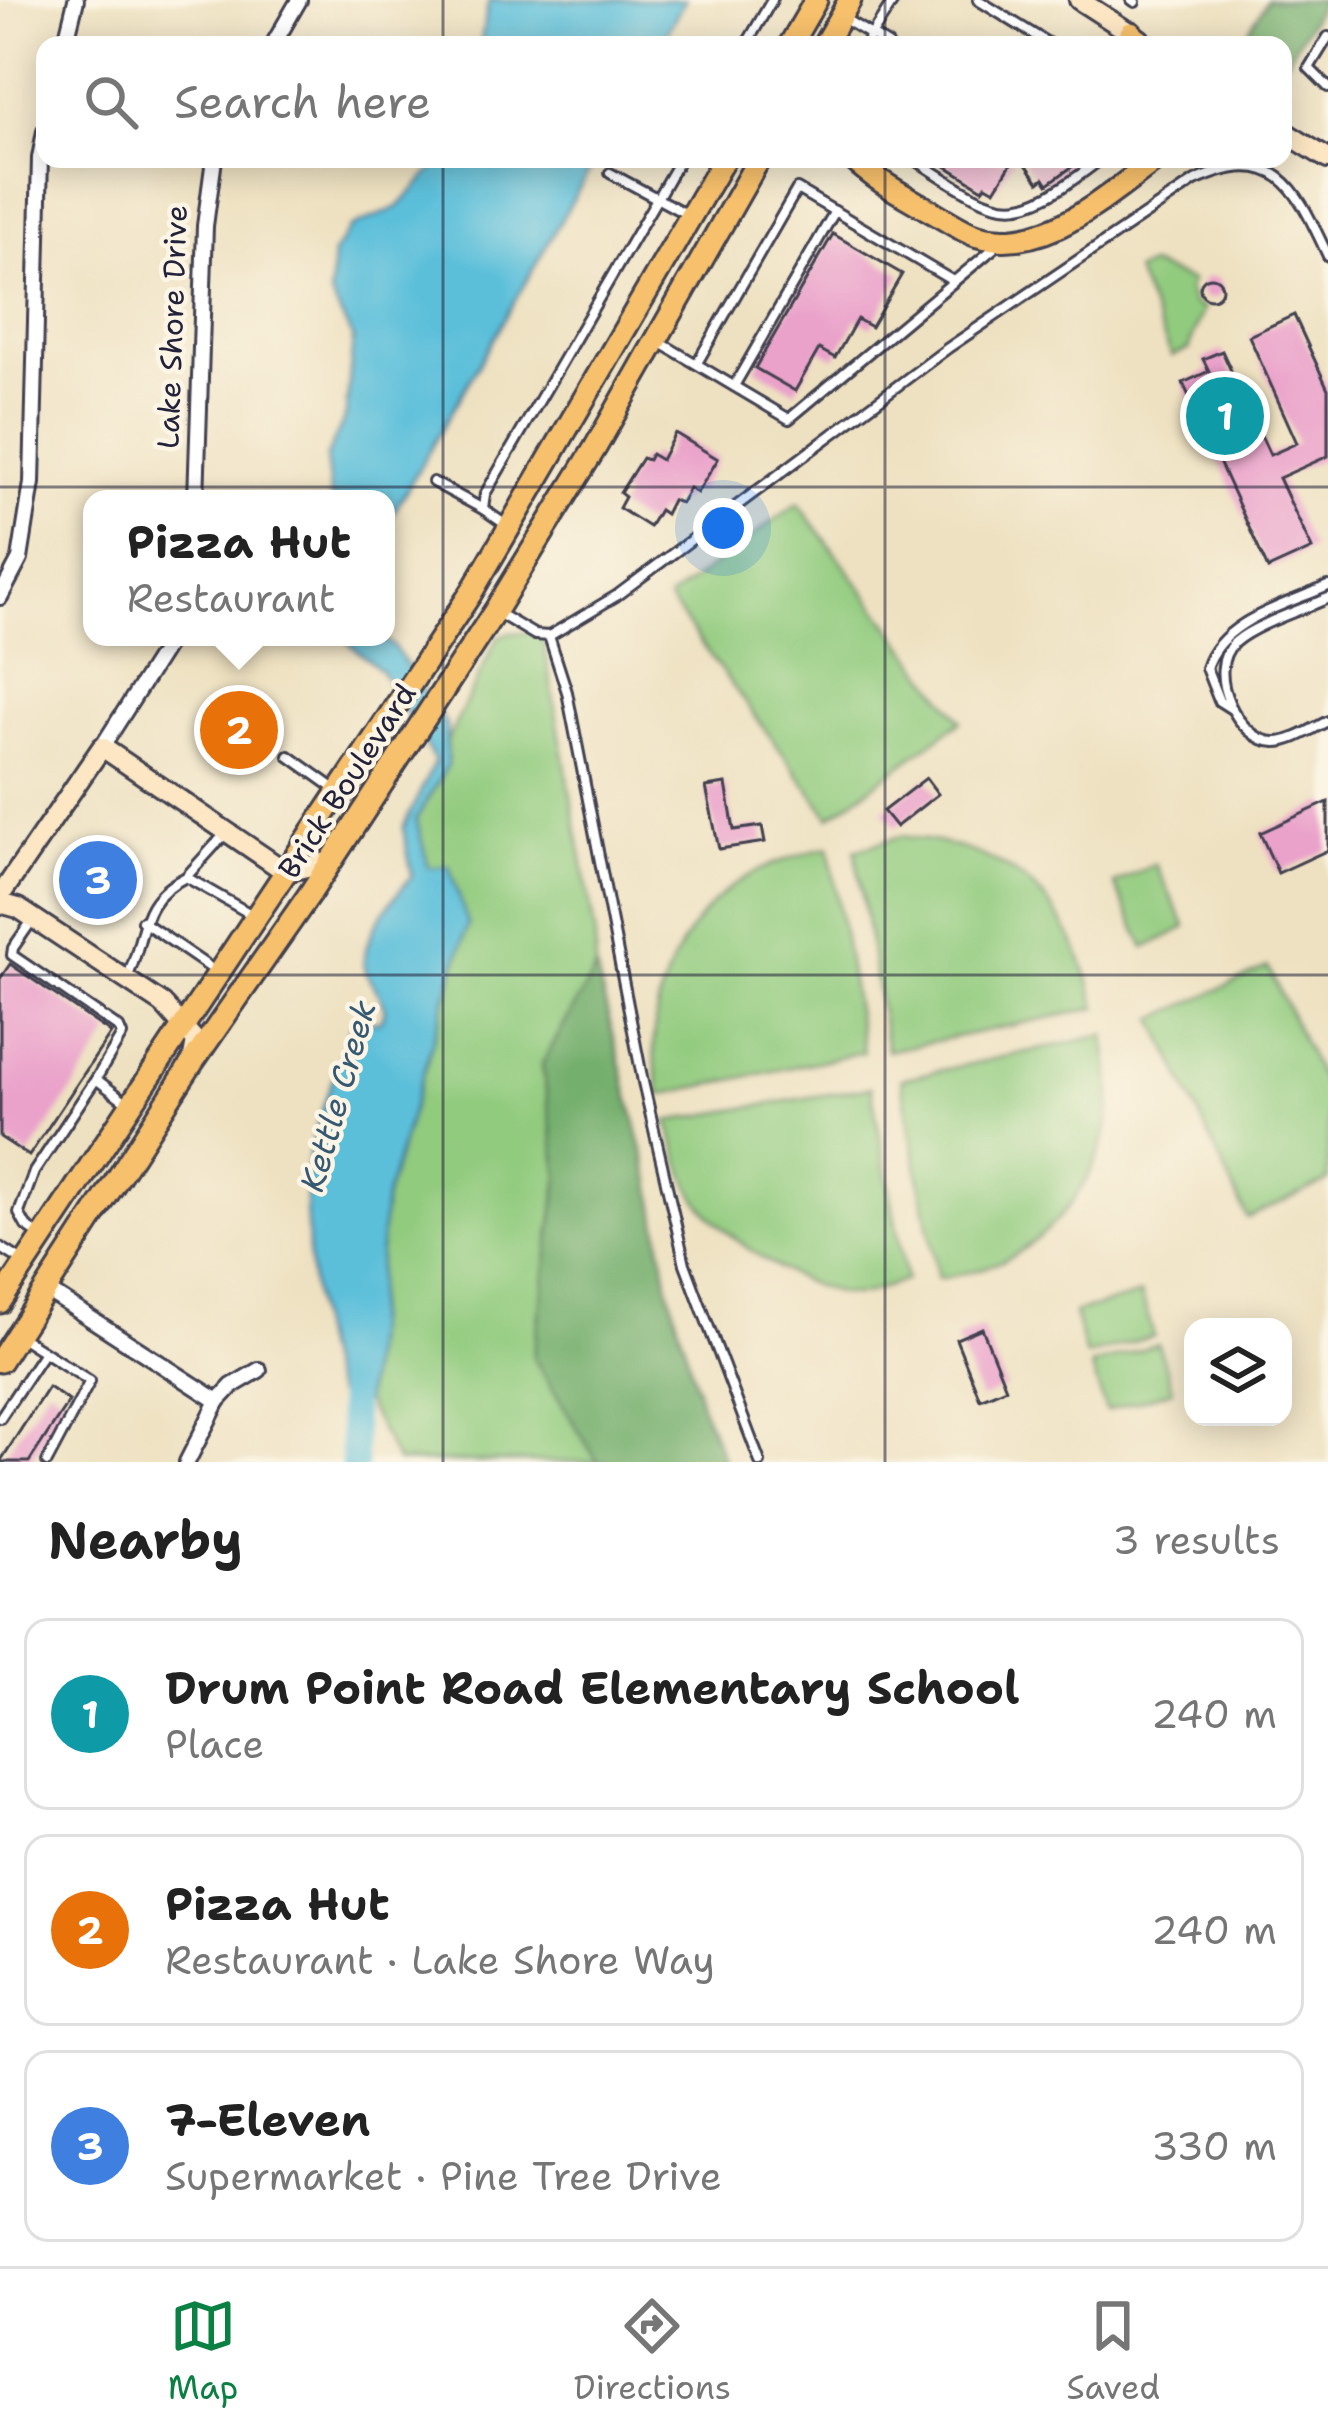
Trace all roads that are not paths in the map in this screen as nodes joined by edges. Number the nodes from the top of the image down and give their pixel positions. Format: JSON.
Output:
{"nodes":[{"id":1,"x":76,"y":0,"type":"edge"},
{"id":2,"x":299,"y":0,"type":"edge"},
{"id":3,"x":772,"y":0,"type":"edge"},
{"id":4,"x":816,"y":0,"type":"edge"},
{"id":5,"x":895,"y":0,"type":"edge"},
{"id":6,"x":978,"y":0,"type":"edge"},
{"id":7,"x":1079,"y":0,"type":"edge"},
{"id":8,"x":845,"y":8,"type":"edge"},
{"id":9,"x":871,"y":34,"type":"junction"},
{"id":10,"x":67,"y":36,"type":"edge"},
{"id":11,"x":278,"y":36,"type":"edge"},
{"id":12,"x":751,"y":36,"type":"edge"},
{"id":13,"x":795,"y":36,"type":"edge"},
{"id":14,"x":829,"y":36,"type":"edge"},
{"id":15,"x":874,"y":36,"type":"edge"},
{"id":16,"x":1036,"y":36,"type":"edge"},
{"id":17,"x":1127,"y":36,"type":"edge"},
{"id":18,"x":1328,"y":37,"type":"edge"},
{"id":19,"x":1328,"y":86,"type":"edge"},
{"id":20,"x":1292,"y":136,"type":"edge"},
{"id":21,"x":1328,"y":159,"type":"edge"},
{"id":22,"x":40,"y":168,"type":"edge"},
{"id":23,"x":213,"y":168,"type":"edge"},
{"id":24,"x":675,"y":168,"type":"edge"},
{"id":25,"x":719,"y":168,"type":"edge"},
{"id":26,"x":754,"y":168,"type":"edge"},
{"id":27,"x":855,"y":168,"type":"edge"},
{"id":28,"x":862,"y":168,"type":"edge"},
{"id":29,"x":928,"y":168,"type":"edge"},
{"id":30,"x":1089,"y":168,"type":"edge"},
{"id":31,"x":1144,"y":168,"type":"edge"},
{"id":32,"x":1226,"y":168,"type":"edge"},
{"id":33,"x":1260,"y":168,"type":"edge"},
{"id":34,"x":610,"y":173,"type":"dead end"},
{"id":35,"x":873,"y":178,"type":"junction"},
{"id":36,"x":657,"y":200,"type":"junction"},
{"id":37,"x":836,"y":212,"type":"junction"},
{"id":38,"x":690,"y":217,"type":"junction"},
{"id":39,"x":1006,"y":240,"type":"junction"},
{"id":40,"x":1328,"y":256,"type":"edge"},
{"id":41,"x":953,"y":280,"type":"junction"},
{"id":42,"x":656,"y":340,"type":"junction"},
{"id":43,"x":697,"y":363,"type":"junction"},
{"id":44,"x":734,"y":386,"type":"junction"},
{"id":45,"x":433,"y":482,"type":"dead end"},
{"id":46,"x":196,"y":490,"type":"edge"},
{"id":47,"x":483,"y":509,"type":"junction"},
{"id":48,"x":510,"y":527,"type":"junction"},
{"id":49,"x":1328,"y":586,"type":"edge"},
{"id":50,"x":0,"y":597,"type":"edge"},
{"id":51,"x":1328,"y":598,"type":"edge"},
{"id":52,"x":495,"y":611,"type":"junction"},
{"id":53,"x":1286,"y":611,"type":"junction"},
{"id":54,"x":549,"y":636,"type":"junction"},
{"id":55,"x":166,"y":646,"type":"edge"},
{"id":56,"x":1328,"y":721,"type":"edge"},
{"id":57,"x":102,"y":747,"type":"junction"},
{"id":58,"x":289,"y":756,"type":"dead end"},
{"id":59,"x":340,"y":792,"type":"junction"},
{"id":60,"x":227,"y":832,"type":"junction"},
{"id":61,"x":331,"y":861,"type":"junction"},
{"id":62,"x":286,"y":872,"type":"junction"},
{"id":63,"x":186,"y":877,"type":"junction"},
{"id":64,"x":0,"y":900,"type":"edge"},
{"id":65,"x":255,"y":917,"type":"junction"},
{"id":66,"x":34,"y":918,"type":"junction"},
{"id":67,"x":142,"y":921,"type":"junction"},
{"id":68,"x":217,"y":973,"type":"junction"},
{"id":69,"x":126,"y":980,"type":"junction"},
{"id":70,"x":182,"y":1022,"type":"junction"},
{"id":71,"x":192,"y":1063,"type":"junction"},
{"id":72,"x":96,"y":1079,"type":"junction"},
{"id":73,"x":129,"y":1104,"type":"junction"},
{"id":74,"x":43,"y":1237,"type":"junction"},
{"id":75,"x":0,"y":1246,"type":"edge"},
{"id":76,"x":26,"y":1263,"type":"junction"},
{"id":77,"x":3,"y":1291,"type":"edge"},
{"id":78,"x":48,"y":1291,"type":"junction"},
{"id":79,"x":18,"y":1335,"type":"junction"},
{"id":80,"x":44,"y":1352,"type":"junction"},
{"id":81,"x":0,"y":1361,"type":"edge"},
{"id":82,"x":259,"y":1370,"type":"dead end"},
{"id":83,"x":218,"y":1401,"type":"junction"},
{"id":84,"x":0,"y":1418,"type":"edge"},
{"id":85,"x":47,"y":1462,"type":"edge"},
{"id":86,"x":187,"y":1462,"type":"edge"},
{"id":87,"x":760,"y":1462,"type":"edge"}],
"edges":[{"from":1,"to":10,"type":"street"},
{"from":2,"to":11,"type":"street"},
{"from":3,"to":12,"type":"lane"},
{"from":4,"to":13,"type":"main road"},
{"from":5,"to":9,"type":"lane"},
{"from":6,"to":16,"type":"lane"},
{"from":7,"to":17,"type":"street"},
{"from":8,"to":9,"type":"lane"},
{"from":8,"to":14,"type":"main road"},
{"from":9,"to":15,"type":"lane"},
{"from":18,"to":19,"type":"lane"},
{"from":20,"to":21,"type":"street"},
{"from":22,"to":50,"type":"street"},
{"from":23,"to":46,"type":"street","name":"Lake Shore Drive"},
{"from":24,"to":36,"type":"lane"},
{"from":25,"to":38,"type":"main road","name":"Brick Boulevard"},
{"from":26,"to":42,"type":"main road","name":"Brick Boulevard"},
{"from":27,"to":35,"type":"main road"},
{"from":28,"to":35,"type":"main road"},
{"from":29,"to":30,"type":"lane"},
{"from":31,"to":39,"type":"main road"},
{"from":32,"to":54,"type":"lane"},
{"from":33,"to":40,"type":"lane"},
{"from":34,"to":36,"type":"lane"},
{"from":35,"to":39,"type":"main road"},
{"from":36,"to":38,"type":"lane"},
{"from":36,"to":47,"type":"lane"},
{"from":37,"to":41,"type":"lane"},
{"from":37,"to":43,"type":"lane"},
{"from":37,"to":44,"type":"lane"},
{"from":38,"to":48,"type":"main road","name":"Brick Boulevard"},
{"from":39,"to":41,"type":"lane"},
{"from":41,"to":44,"type":"lane"},
{"from":42,"to":43,"type":"lane"},
{"from":42,"to":52,"type":"main road","name":"Brick Boulevard"},
{"from":43,"to":44,"type":"lane"},
{"from":45,"to":47,"type":"lane"},
{"from":47,"to":48,"type":"lane"},
{"from":48,"to":59,"type":"main road","name":"Brick Boulevard"},
{"from":49,"to":53,"type":"lane"},
{"from":51,"to":53,"type":"lane"},
{"from":52,"to":54,"type":"lane"},
{"from":52,"to":61,"type":"main road","name":"Brick Boulevard"},
{"from":53,"to":56,"type":"lane"},
{"from":54,"to":87,"type":"lane"},
{"from":55,"to":57,"type":"street"},
{"from":57,"to":60,"type":"street"},
{"from":57,"to":64,"type":"street"},
{"from":58,"to":59,"type":"lane"},
{"from":59,"to":62,"type":"main road","name":"Brick Boulevard"},
{"from":60,"to":62,"type":"street"},
{"from":60,"to":63,"type":"lane"},
{"from":61,"to":62,"type":"street"},
{"from":61,"to":71,"type":"main road","name":"Brick Boulevard"},
{"from":62,"to":65,"type":"main road","name":"Brick Boulevard"},
{"from":63,"to":65,"type":"lane"},
{"from":63,"to":67,"type":"lane"},
{"from":64,"to":66,"type":"street"},
{"from":65,"to":68,"type":"main road","name":"Brick Boulevard"},
{"from":66,"to":69,"type":"street"},
{"from":66,"to":72,"type":"lane"},
{"from":67,"to":68,"type":"lane"},
{"from":67,"to":69,"type":"lane"},
{"from":68,"to":70,"type":"main road","name":"Brick Boulevard"},
{"from":69,"to":70,"type":"street"},
{"from":70,"to":71,"type":"street"},
{"from":70,"to":73,"type":"main road","name":"Brick Boulevard"},
{"from":71,"to":78,"type":"main road","name":"Brick Boulevard"},
{"from":72,"to":73,"type":"lane"},
{"from":72,"to":74,"type":"lane"},
{"from":73,"to":74,"type":"main road","name":"Brick Boulevard"},
{"from":74,"to":76,"type":"main road","name":"Brick Boulevard"},
{"from":75,"to":76,"type":"lane"},
{"from":76,"to":77,"type":"main road","name":"Brick Boulevard"},
{"from":78,"to":79,"type":"main road","name":"Brick Boulevard"},
{"from":78,"to":83,"type":"street"},
{"from":79,"to":80,"type":"lane"},
{"from":79,"to":81,"type":"main road","name":"Brick Boulevard"},
{"from":80,"to":84,"type":"lane"},
{"from":80,"to":85,"type":"lane"},
{"from":82,"to":83,"type":"street"},
{"from":83,"to":86,"type":"street"}]}
